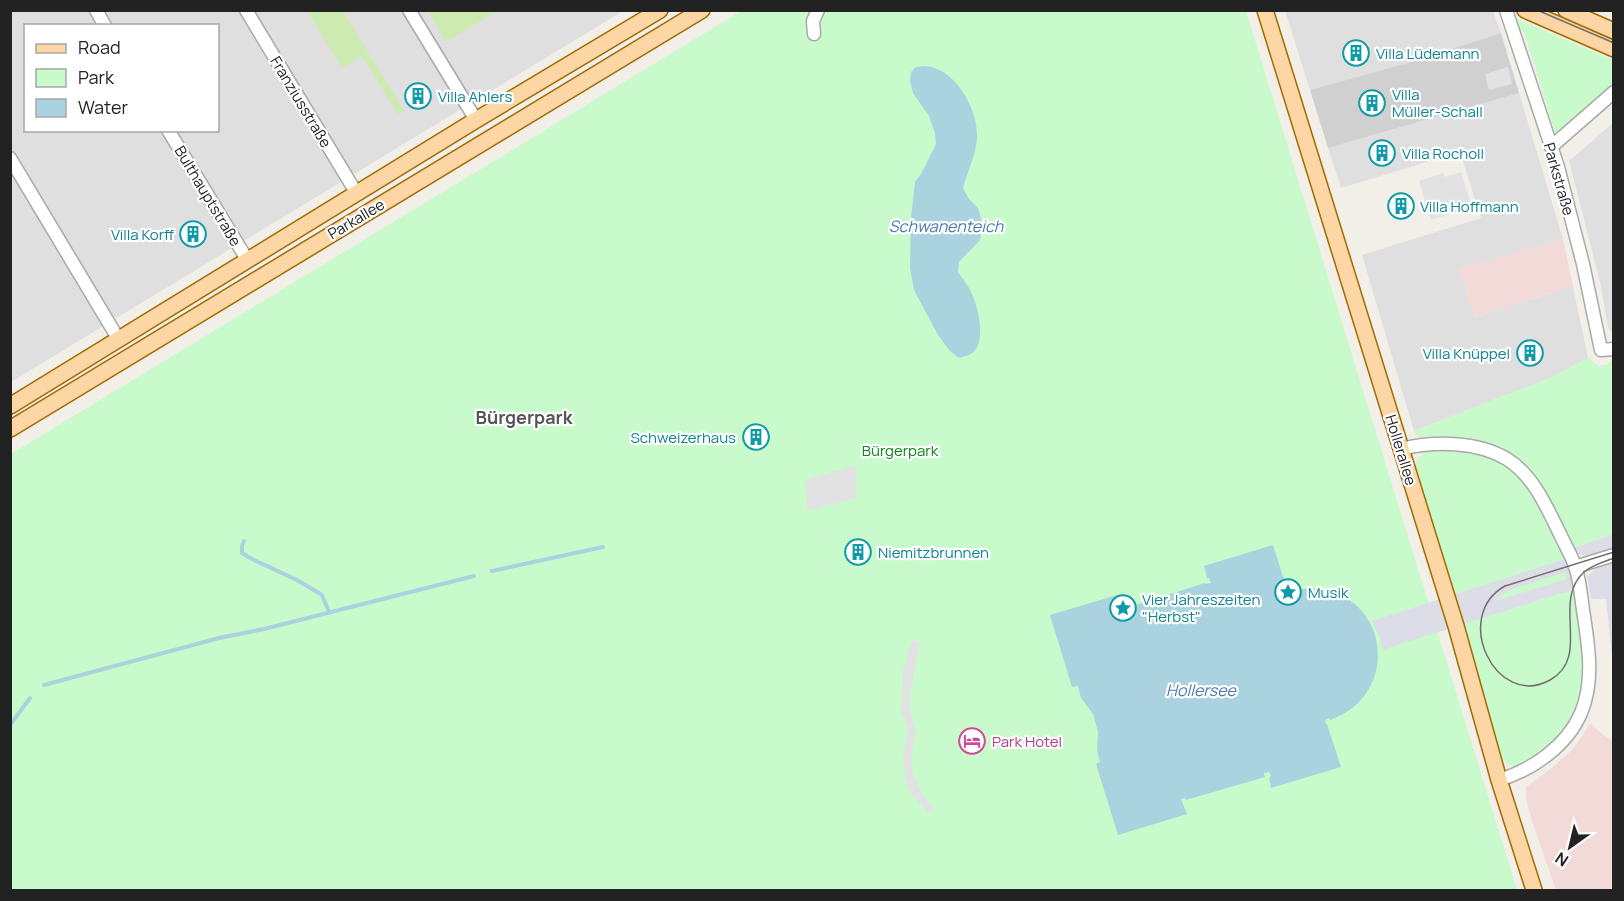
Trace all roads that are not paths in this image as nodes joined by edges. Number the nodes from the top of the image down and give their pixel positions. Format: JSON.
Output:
{"nodes":[{"id":1,"x":96,"y":10,"type":"edge"},
{"id":2,"x":246,"y":10,"type":"edge"},
{"id":3,"x":409,"y":10,"type":"edge"},
{"id":4,"x":660,"y":10,"type":"edge"},
{"id":5,"x":702,"y":10,"type":"edge"},
{"id":6,"x":818,"y":10,"type":"edge"},
{"id":7,"x":1265,"y":10,"type":"edge"},
{"id":8,"x":1506,"y":10,"type":"edge"},
{"id":9,"x":1525,"y":10,"type":"edge"},
{"id":10,"x":1566,"y":10,"type":"edge"},
{"id":11,"x":104,"y":24,"type":"edge"},
{"id":12,"x":1614,"y":31,"type":"edge"},
{"id":13,"x":814,"y":34,"type":"dead end"},
{"id":14,"x":1614,"y":49,"type":"edge"},
{"id":15,"x":1614,"y":92,"type":"edge"},
{"id":16,"x":476,"y":120,"type":"junction"},
{"id":17,"x":169,"y":132,"type":"edge"},
{"id":18,"x":1551,"y":147,"type":"junction"},
{"id":19,"x":10,"y":158,"type":"edge"},
{"id":20,"x":357,"y":194,"type":"junction"},
{"id":21,"x":248,"y":261,"type":"junction"},
{"id":22,"x":119,"y":340,"type":"junction"},
{"id":23,"x":1607,"y":350,"type":"edge"},
{"id":24,"x":129,"y":357,"type":"junction"},
{"id":25,"x":10,"y":406,"type":"edge"},
{"id":26,"x":10,"y":429,"type":"edge"},
{"id":27,"x":1401,"y":449,"type":"junction"},
{"id":28,"x":1614,"y":555,"type":"edge"},
{"id":29,"x":1575,"y":567,"type":"junction"},
{"id":30,"x":1499,"y":780,"type":"junction"},
{"id":31,"x":1534,"y":891,"type":"edge"}],
"edges":[{"from":1,"to":11,"type":"street"},
{"from":2,"to":20,"type":"street","name":"Franziusstraße"},
{"from":3,"to":16,"type":"street"},
{"from":4,"to":16,"type":"main road","name":"Parkallee"},
{"from":5,"to":24,"type":"main road","name":"Parkallee"},
{"from":6,"to":13,"type":"street"},
{"from":7,"to":27,"type":"main road","name":"Hollerallee"},
{"from":8,"to":18,"type":"street","name":"Parkstraße"},
{"from":9,"to":14,"type":"main road"},
{"from":10,"to":12,"type":"main road"},
{"from":15,"to":18,"type":"street"},
{"from":16,"to":20,"type":"main road","name":"Parkallee"},
{"from":17,"to":21,"type":"street","name":"Bulthauptstraße"},
{"from":18,"to":23,"type":"street","name":"Parkstraße"},
{"from":19,"to":22,"type":"street"},
{"from":20,"to":21,"type":"main road","name":"Parkallee"},
{"from":21,"to":22,"type":"main road","name":"Parkallee"},
{"from":22,"to":24,"type":"main road"},
{"from":22,"to":25,"type":"main road","name":"Parkallee"},
{"from":24,"to":26,"type":"main road","name":"Parkallee"},
{"from":27,"to":29,"type":"street"},
{"from":27,"to":30,"type":"main road","name":"Hollerallee"},
{"from":28,"to":29,"type":"street"},
{"from":29,"to":30,"type":"street"},
{"from":30,"to":31,"type":"main road","name":"Hollerallee"}]}
